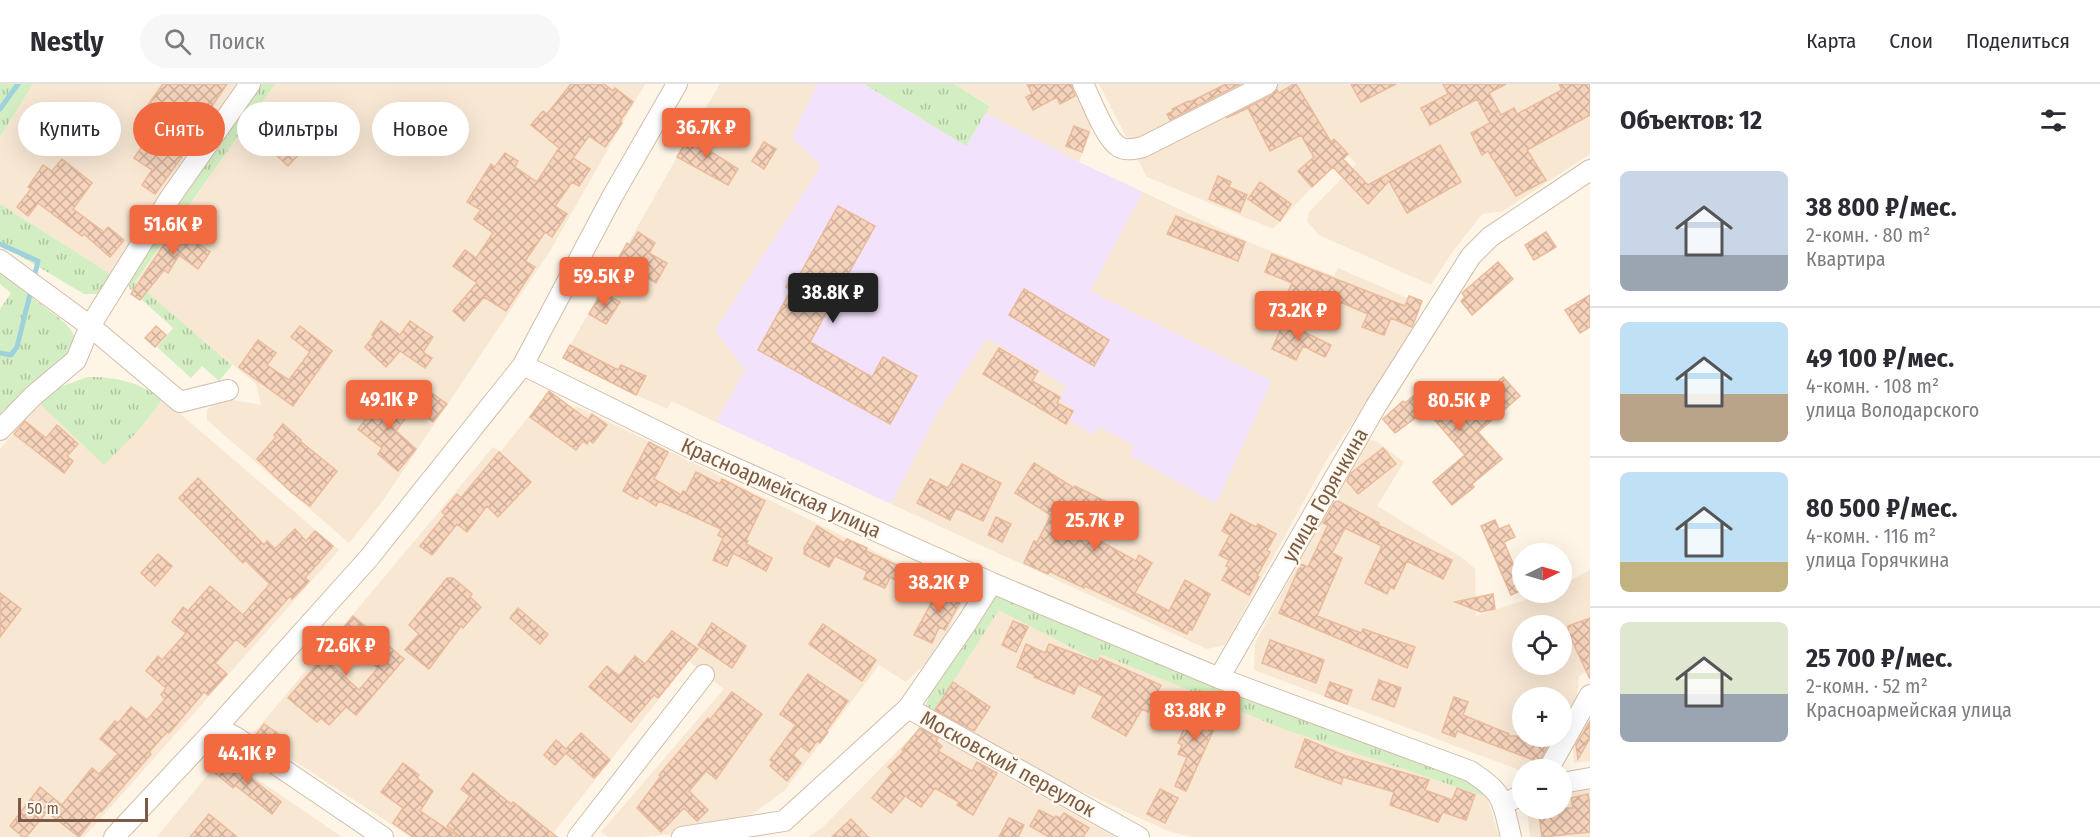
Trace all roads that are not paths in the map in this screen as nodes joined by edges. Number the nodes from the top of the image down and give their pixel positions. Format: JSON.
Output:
{"nodes":[{"id":1,"x":250,"y":84,"type":"edge"},
{"id":2,"x":677,"y":84,"type":"edge"},
{"id":3,"x":1083,"y":84,"type":"edge"},
{"id":4,"x":1268,"y":84,"type":"edge"},
{"id":5,"x":1590,"y":170,"type":"edge"},
{"id":6,"x":0,"y":260,"type":"edge"},
{"id":7,"x":90,"y":326,"type":"junction"},
{"id":8,"x":523,"y":365,"type":"junction"},
{"id":9,"x":228,"y":390,"type":"dead end"},
{"id":10,"x":0,"y":430,"type":"edge"},
{"id":11,"x":992,"y":583,"type":"junction"},
{"id":12,"x":704,"y":675,"type":"dead end"},
{"id":13,"x":1220,"y":678,"type":"junction"},
{"id":14,"x":1590,"y":695,"type":"edge"},
{"id":15,"x":908,"y":708,"type":"junction"},
{"id":16,"x":217,"y":727,"type":"junction"},
{"id":17,"x":1554,"y":759,"type":"edge"},
{"id":18,"x":1590,"y":778,"type":"edge"},
{"id":19,"x":1572,"y":781,"type":"edge"},
{"id":20,"x":1512,"y":800,"type":"edge"},
{"id":21,"x":1503,"y":804,"type":"junction"},
{"id":22,"x":114,"y":837,"type":"edge"},
{"id":23,"x":383,"y":837,"type":"edge"},
{"id":24,"x":579,"y":837,"type":"edge"},
{"id":25,"x":682,"y":837,"type":"edge"},
{"id":26,"x":1139,"y":837,"type":"edge"},
{"id":27,"x":1511,"y":837,"type":"edge"}],
"edges":[{"from":1,"to":7,"type":"street"},
{"from":2,"to":8,"type":"street"},
{"from":3,"to":4,"type":"street"},
{"from":5,"to":13,"type":"street","name":"улица Горячкина"},
{"from":6,"to":7,"type":"street"},
{"from":7,"to":9,"type":"street"},
{"from":7,"to":10,"type":"street"},
{"from":8,"to":11,"type":"street","name":"Красноармейская улица"},
{"from":8,"to":16,"type":"street"},
{"from":11,"to":13,"type":"street","name":"Красноармейская улица"},
{"from":11,"to":15,"type":"street","name":"Московский переулок"},
{"from":12,"to":24,"type":"street"},
{"from":13,"to":21,"type":"street","name":"Красноармейская улица"},
{"from":14,"to":17,"type":"street"},
{"from":15,"to":25,"type":"street","name":"Московский переулок"},
{"from":15,"to":26,"type":"street","name":"Московский переулок"},
{"from":16,"to":22,"type":"street"},
{"from":16,"to":23,"type":"street"},
{"from":18,"to":19,"type":"street"},
{"from":20,"to":21,"type":"street"},
{"from":21,"to":27,"type":"street","name":"Красноармейская улица"}]}
